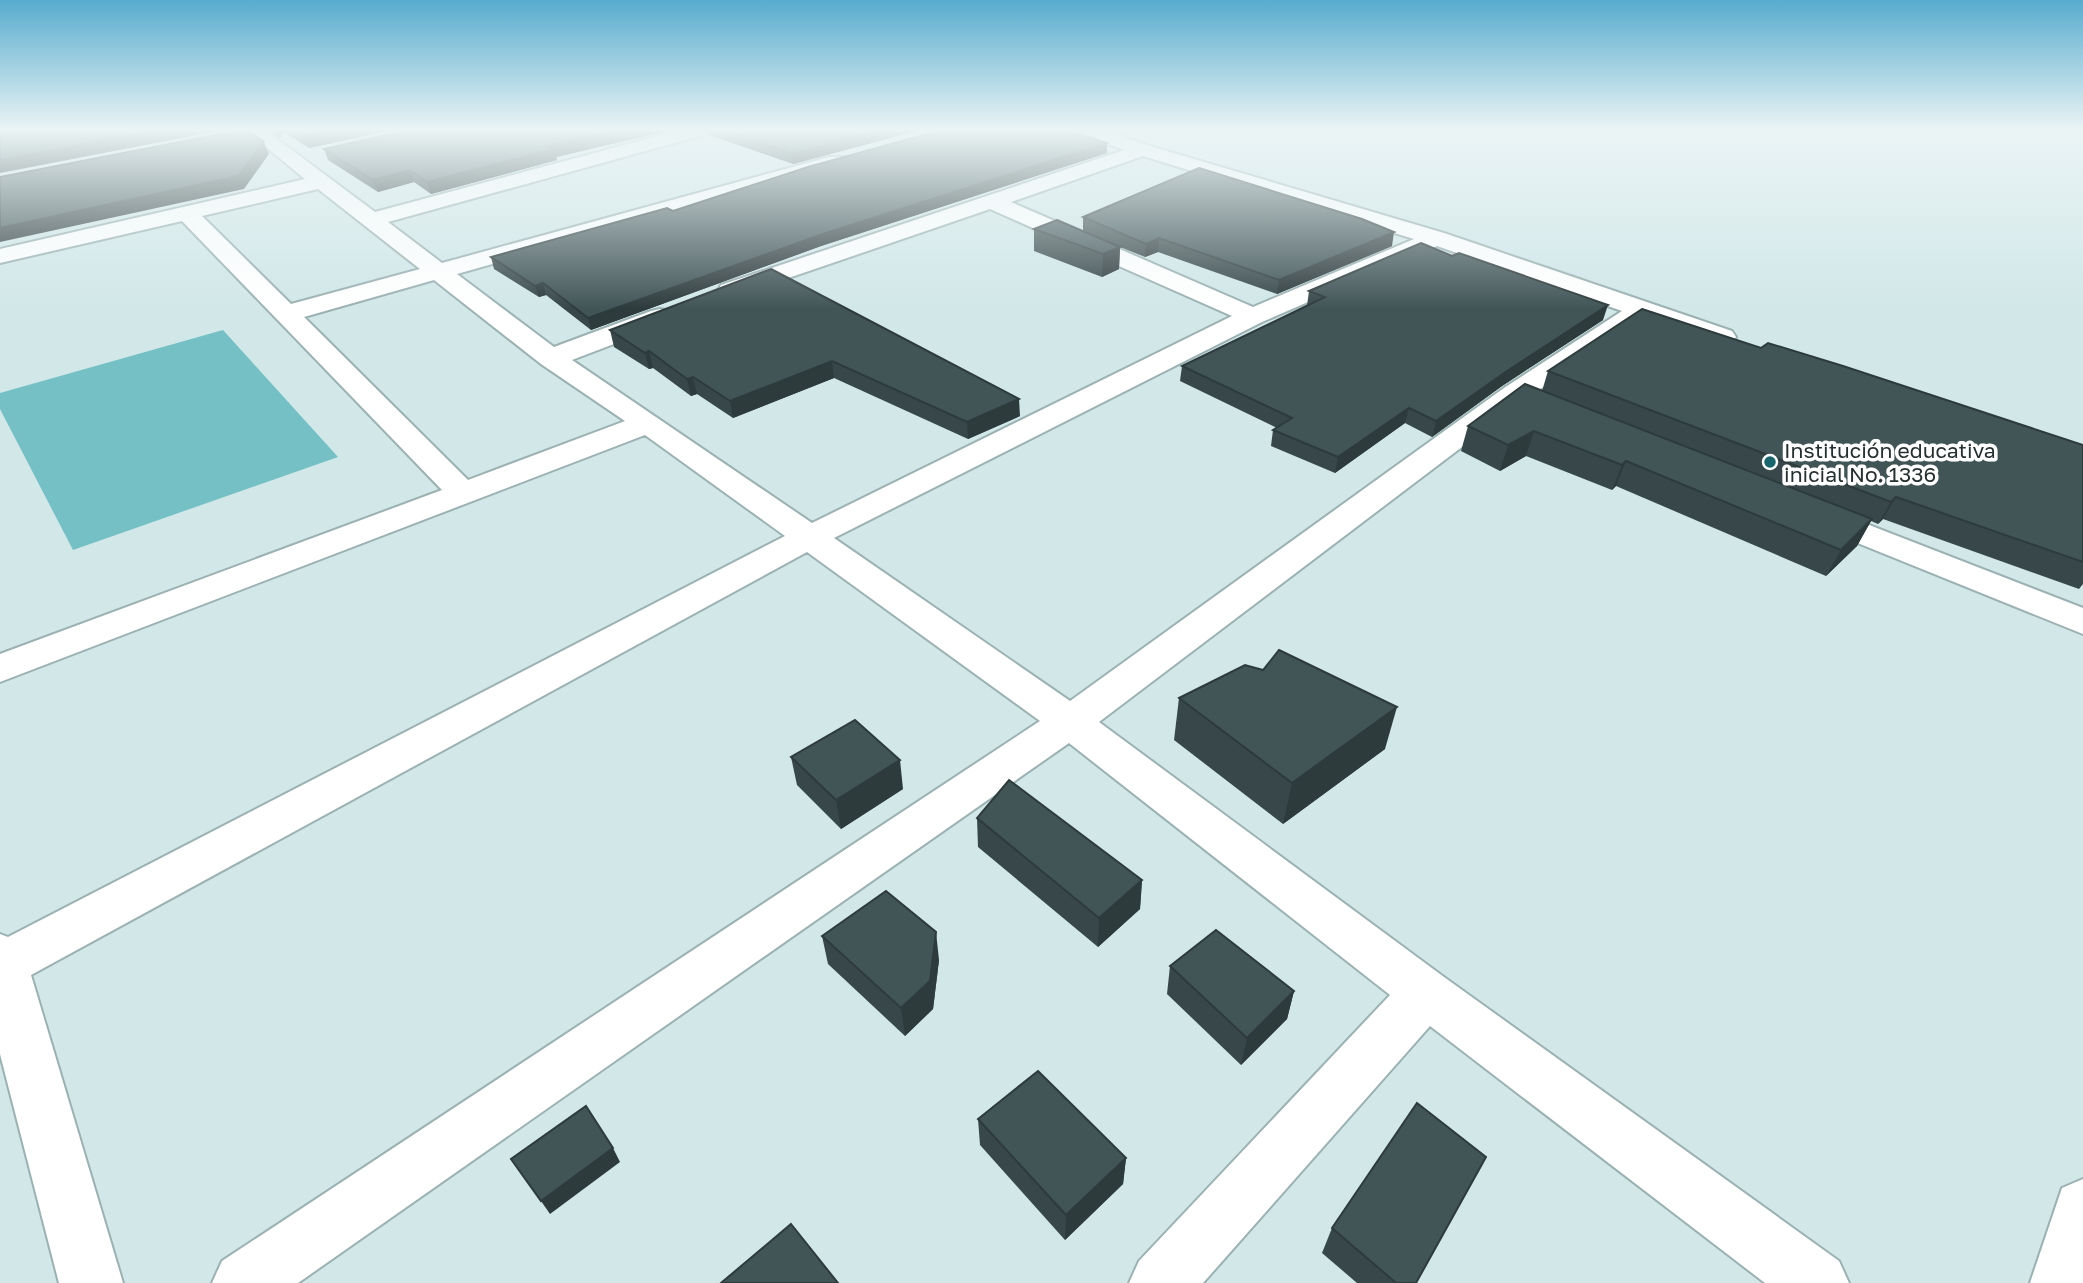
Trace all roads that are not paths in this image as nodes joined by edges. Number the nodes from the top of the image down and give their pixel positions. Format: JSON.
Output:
{"nodes":[{"id":1,"x":245,"y":190,"type":"edge"},
{"id":2,"x":338,"y":190,"type":"edge"},
{"id":3,"x":481,"y":190,"type":"edge"},
{"id":4,"x":731,"y":190,"type":"edge"},
{"id":5,"x":1023,"y":190,"type":"edge"},
{"id":6,"x":1276,"y":190,"type":"edge"},
{"id":7,"x":990,"y":201,"type":"junction"},
{"id":8,"x":187,"y":212,"type":"junction"},
{"id":9,"x":371,"y":220,"type":"junction"},
{"id":10,"x":1436,"y":238,"type":"junction"},
{"id":11,"x":0,"y":256,"type":"edge"},
{"id":12,"x":438,"y":271,"type":"junction"},
{"id":13,"x":775,"y":273,"type":"junction"},
{"id":14,"x":811,"y":292,"type":"edge"},
{"id":15,"x":713,"y":297,"type":"edge"},
{"id":16,"x":1642,"y":309,"type":"junction"},
{"id":17,"x":675,"y":311,"type":"edge"},
{"id":18,"x":285,"y":314,"type":"junction"},
{"id":19,"x":1254,"y":316,"type":"junction"},
{"id":20,"x":1746,"y":344,"type":"edge"},
{"id":21,"x":551,"y":358,"type":"junction"},
{"id":22,"x":648,"y":423,"type":"junction"},
{"id":23,"x":464,"y":494,"type":"junction"},
{"id":24,"x":1786,"y":503,"type":"edge"},
{"id":25,"x":810,"y":537,"type":"junction"},
{"id":26,"x":2083,"y":622,"type":"edge"},
{"id":27,"x":0,"y":669,"type":"edge"},
{"id":28,"x":1070,"y":722,"type":"junction"},
{"id":29,"x":1,"y":962,"type":"edge"},
{"id":30,"x":1426,"y":993,"type":"junction"},
{"id":31,"x":2083,"y":1209,"type":"edge"},
{"id":32,"x":91,"y":1283,"type":"edge"},
{"id":33,"x":244,"y":1283,"type":"edge"},
{"id":34,"x":1161,"y":1283,"type":"edge"},
{"id":35,"x":1817,"y":1283,"type":"edge"},
{"id":36,"x":2062,"y":1283,"type":"edge"}],
"edges":[{"from":1,"to":8,"type":"street"},
{"from":2,"to":9,"type":"street"},
{"from":3,"to":9,"type":"street"},
{"from":4,"to":12,"type":"street"},
{"from":5,"to":7,"type":"street"},
{"from":6,"to":10,"type":"street"},
{"from":7,"to":13,"type":"street"},
{"from":7,"to":19,"type":"street"},
{"from":8,"to":11,"type":"street"},
{"from":8,"to":18,"type":"street"},
{"from":9,"to":12,"type":"street"},
{"from":10,"to":16,"type":"street"},
{"from":10,"to":19,"type":"street"},
{"from":12,"to":18,"type":"street"},
{"from":12,"to":21,"type":"street"},
{"from":13,"to":14,"type":"street"},
{"from":13,"to":15,"type":"street"},
{"from":16,"to":20,"type":"street"},
{"from":16,"to":28,"type":"street"},
{"from":17,"to":21,"type":"street"},
{"from":18,"to":23,"type":"street"},
{"from":19,"to":25,"type":"street"},
{"from":21,"to":22,"type":"street"},
{"from":22,"to":23,"type":"street"},
{"from":22,"to":25,"type":"street"},
{"from":23,"to":27,"type":"street"},
{"from":24,"to":26,"type":"street"},
{"from":25,"to":28,"type":"street"},
{"from":25,"to":29,"type":"street"},
{"from":28,"to":30,"type":"street"},
{"from":28,"to":33,"type":"street"},
{"from":29,"to":32,"type":"street"},
{"from":30,"to":34,"type":"street"},
{"from":30,"to":35,"type":"street"},
{"from":31,"to":36,"type":"street"}]}
